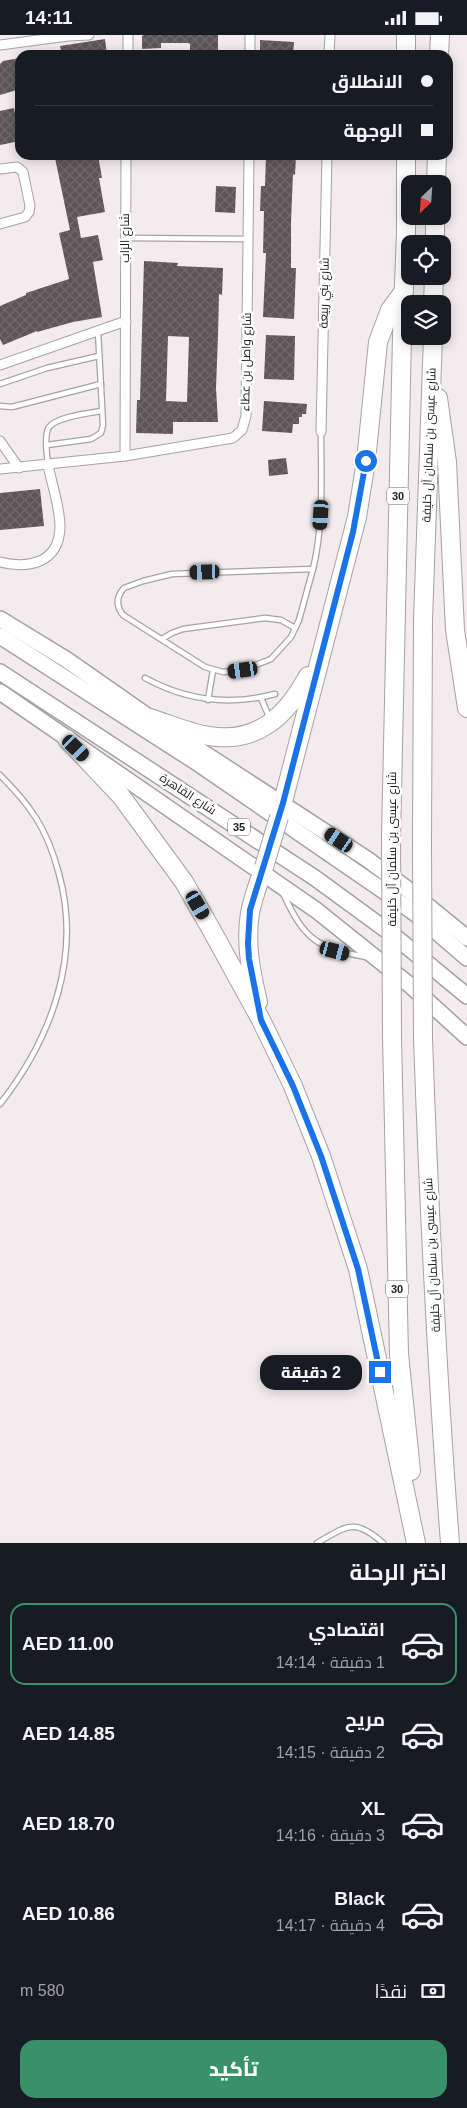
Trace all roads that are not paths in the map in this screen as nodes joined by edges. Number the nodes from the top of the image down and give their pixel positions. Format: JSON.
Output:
{"nodes":[{"id":1,"x":89,"y":35,"type":"edge"},
{"id":2,"x":128,"y":35,"type":"edge"},
{"id":3,"x":250,"y":35,"type":"edge"},
{"id":4,"x":330,"y":35,"type":"edge"},
{"id":5,"x":406,"y":35,"type":"edge"},
{"id":6,"x":440,"y":35,"type":"edge"},
{"id":7,"x":0,"y":45,"type":"edge"},
{"id":8,"x":128,"y":50,"type":"edge"},
{"id":9,"x":250,"y":50,"type":"edge"},
{"id":10,"x":329,"y":50,"type":"edge"},
{"id":11,"x":406,"y":50,"type":"edge"},
{"id":12,"x":439,"y":50,"type":"edge"},
{"id":13,"x":126,"y":160,"type":"edge"},
{"id":14,"x":249,"y":160,"type":"edge"},
{"id":15,"x":327,"y":160,"type":"edge"},
{"id":16,"x":406,"y":160,"type":"edge"},
{"id":17,"x":437,"y":160,"type":"edge"},
{"id":18,"x":0,"y":169,"type":"edge"},
{"id":19,"x":436,"y":175,"type":"edge"},
{"id":20,"x":0,"y":224,"type":"edge"},
{"id":21,"x":125,"y":238,"type":"junction"},
{"id":22,"x":248,"y":239,"type":"junction"},
{"id":23,"x":404,"y":291,"type":"junction"},
{"id":24,"x":126,"y":321,"type":"junction"},
{"id":25,"x":98,"y":330,"type":"junction"},
{"id":26,"x":433,"y":345,"type":"edge"},
{"id":27,"x":99,"y":356,"type":"junction"},
{"id":28,"x":0,"y":365,"type":"edge"},
{"id":29,"x":432,"y":372,"type":"junction"},
{"id":30,"x":0,"y":384,"type":"edge"},
{"id":31,"x":101,"y":384,"type":"junction"},
{"id":32,"x":0,"y":406,"type":"edge"},
{"id":33,"x":102,"y":411,"type":"junction"},
{"id":34,"x":320,"y":432,"type":"joint"},
{"id":35,"x":0,"y":441,"type":"edge"},
{"id":36,"x":47,"y":445,"type":"junction"},
{"id":37,"x":125,"y":456,"type":"junction"},
{"id":38,"x":48,"y":465,"type":"junction"},
{"id":39,"x":19,"y":468,"type":"junction"},
{"id":40,"x":0,"y":469,"type":"edge"},
{"id":41,"x":0,"y":562,"type":"edge"},
{"id":42,"x":313,"y":569,"type":"junction"},
{"id":43,"x":0,"y":619,"type":"edge"},
{"id":44,"x":295,"y":629,"type":"junction"},
{"id":45,"x":0,"y":636,"type":"edge"},
{"id":46,"x":162,"y":639,"type":"junction"},
{"id":47,"x":321,"y":652,"type":"junction"},
{"id":48,"x":213,"y":670,"type":"junction"},
{"id":49,"x":0,"y":672,"type":"edge"},
{"id":50,"x":145,"y":678,"type":"dead end"},
{"id":51,"x":0,"y":692,"type":"edge"},
{"id":52,"x":275,"y":694,"type":"dead end"},
{"id":53,"x":261,"y":698,"type":"junction"},
{"id":54,"x":208,"y":700,"type":"junction"},
{"id":55,"x":467,"y":708,"type":"edge"},
{"id":56,"x":150,"y":718,"type":"junction"},
{"id":57,"x":272,"y":722,"type":"junction"},
{"id":58,"x":67,"y":739,"type":"junction"},
{"id":59,"x":0,"y":775,"type":"edge"},
{"id":60,"x":281,"y":810,"type":"junction"},
{"id":61,"x":263,"y":870,"type":"junction"},
{"id":62,"x":280,"y":885,"type":"junction"},
{"id":63,"x":467,"y":938,"type":"edge"},
{"id":64,"x":467,"y":958,"type":"edge"},
{"id":65,"x":380,"y":960,"type":"junction"},
{"id":66,"x":467,"y":996,"type":"edge"},
{"id":67,"x":261,"y":1020,"type":"junction"},
{"id":68,"x":467,"y":1037,"type":"edge"},
{"id":69,"x":0,"y":1104,"type":"edge"},
{"id":70,"x":317,"y":1543,"type":"edge"},
{"id":71,"x":382,"y":1543,"type":"edge"},
{"id":72,"x":417,"y":1543,"type":"edge"},
{"id":73,"x":450,"y":1543,"type":"edge"}],
"edges":[{"from":1,"to":7,"type":"street"},
{"from":2,"to":8,"type":"street"},
{"from":3,"to":9,"type":"street"},
{"from":4,"to":10,"type":"street"},
{"from":5,"to":11,"type":"highway"},
{"from":6,"to":12,"type":"highway"},
{"from":13,"to":21,"type":"street","name":"شارع الزاب"},
{"from":14,"to":22,"type":"street","name":"شارع واصل بن عطاء"},
{"from":15,"to":34,"type":"street","name":"شارع بني ربيعة"},
{"from":16,"to":23,"type":"highway","name":"شارع عيسى بن سلمان آل خليفة","number":"30"},
{"from":17,"to":19,"type":"highway"},
{"from":18,"to":20,"type":"street"},
{"from":21,"to":22,"type":"lane"},
{"from":21,"to":24,"type":"street","name":"شارع الزاب"},
{"from":22,"to":37,"type":"street","name":"شارع واصل بن عطاء"},
{"from":23,"to":47,"type":"highway"},
{"from":23,"to":72,"type":"highway","name":"شارع عيسى بن سلمان آل خليفة","number":"30","bridge":true},
{"from":24,"to":25,"type":"street"},
{"from":24,"to":37,"type":"street","name":"شارع الزاب"},
{"from":25,"to":27,"type":"lane"},
{"from":25,"to":28,"type":"street"},
{"from":26,"to":29,"type":"highway","name":"شارع عيسى بن سلمان آل خليفة","number":"30"},
{"from":27,"to":30,"type":"lane"},
{"from":27,"to":31,"type":"lane"},
{"from":29,"to":55,"type":"highway"},
{"from":29,"to":73,"type":"highway","name":"شارع عيسى بن سلمان آل خليفة","number":"30","bridge":true},
{"from":31,"to":32,"type":"lane"},
{"from":31,"to":33,"type":"lane"},
{"from":33,"to":36,"type":"lane"},
{"from":33,"to":36,"type":"lane"},
{"from":34,"to":42,"type":"lane"},
{"from":35,"to":39,"type":"street"},
{"from":36,"to":38,"type":"lane"},
{"from":37,"to":38,"type":"street","name":"شارع واصل بن عطاء"},
{"from":38,"to":39,"type":"street","name":"شارع واصل بن عطاء"},
{"from":38,"to":41,"type":"street"},
{"from":39,"to":40,"type":"street","name":"شارع واصل بن عطاء"},
{"from":42,"to":44,"type":"lane"},
{"from":42,"to":46,"type":"lane"},
{"from":43,"to":56,"type":"main road"},
{"from":44,"to":46,"type":"lane"},
{"from":44,"to":48,"type":"lane"},
{"from":45,"to":64,"type":"main road","number":"35"},
{"from":46,"to":48,"type":"lane"},
{"from":47,"to":57,"type":"highway"},
{"from":47,"to":60,"type":"highway"},
{"from":48,"to":54,"type":"lane"},
{"from":49,"to":66,"type":"main road","name":"شارع القاهرة","number":"35"},
{"from":50,"to":54,"type":"lane"},
{"from":51,"to":58,"type":"main road"},
{"from":52,"to":53,"type":"lane"},
{"from":53,"to":54,"type":"lane"},
{"from":53,"to":57,"type":"lane"},
{"from":56,"to":57,"type":"highway"},
{"from":56,"to":60,"type":"main road"},
{"from":58,"to":61,"type":"main road"},
{"from":58,"to":67,"type":"highway"},
{"from":59,"to":69,"type":"lane"},
{"from":60,"to":61,"type":"highway","bridge":true},
{"from":60,"to":63,"type":"main road"},
{"from":61,"to":62,"type":"main road"},
{"from":61,"to":67,"type":"highway"},
{"from":62,"to":65,"type":"main road"},
{"from":62,"to":65,"type":"lane"},
{"from":65,"to":68,"type":"main road"},
{"from":67,"to":72,"type":"highway"},
{"from":70,"to":71,"type":"lane"}]}
